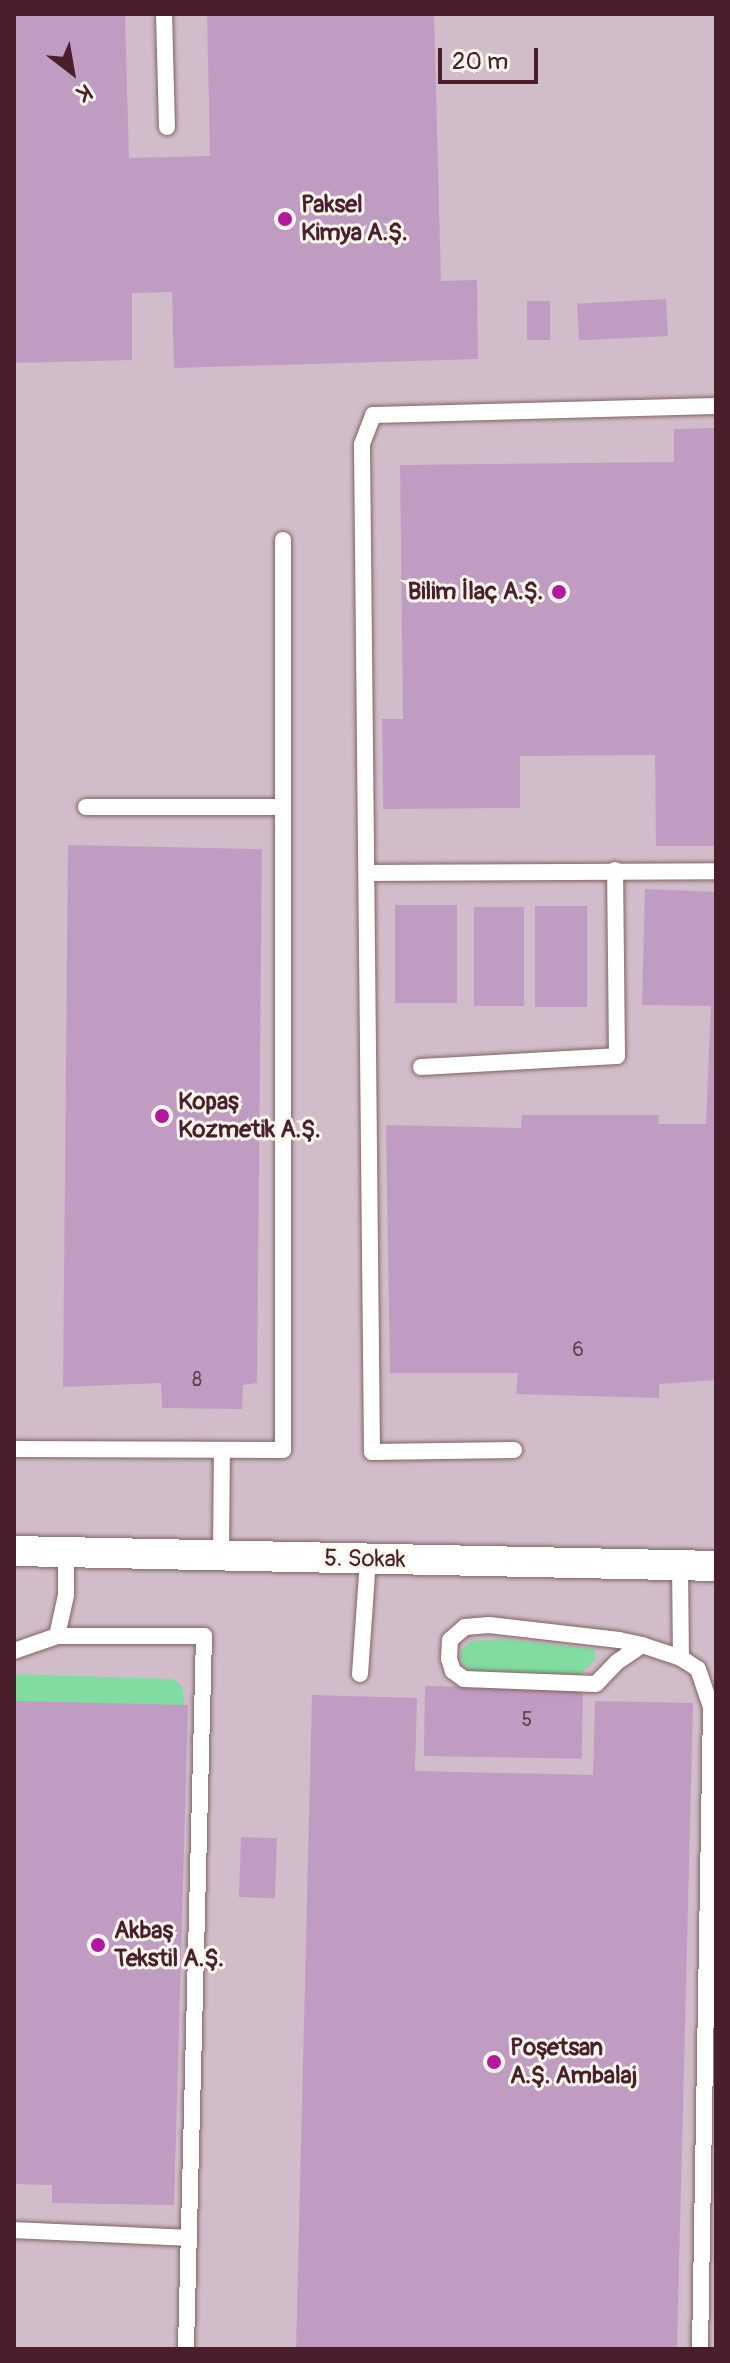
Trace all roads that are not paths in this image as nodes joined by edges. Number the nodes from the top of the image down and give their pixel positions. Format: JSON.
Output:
{"nodes":[{"id":1,"x":164,"y":14,"type":"edge"},
{"id":2,"x":167,"y":127,"type":"dead end"},
{"id":3,"x":716,"y":406,"type":"edge"},
{"id":4,"x":283,"y":540,"type":"dead end"},
{"id":5,"x":86,"y":807,"type":"dead end"},
{"id":6,"x":283,"y":807,"type":"junction"},
{"id":7,"x":615,"y":870,"type":"junction"},
{"id":8,"x":716,"y":871,"type":"edge"},
{"id":9,"x":367,"y":873,"type":"junction"},
{"id":10,"x":421,"y":1067,"type":"dead end"},
{"id":11,"x":14,"y":1449,"type":"edge"},
{"id":12,"x":222,"y":1450,"type":"junction"},
{"id":13,"x":514,"y":1450,"type":"dead end"},
{"id":14,"x":14,"y":1551,"type":"edge"},
{"id":15,"x":66,"y":1552,"type":"junction"},
{"id":16,"x":221,"y":1556,"type":"junction"},
{"id":17,"x":368,"y":1559,"type":"junction"},
{"id":18,"x":680,"y":1565,"type":"junction"},
{"id":19,"x":716,"y":1566,"type":"edge"},
{"id":20,"x":57,"y":1636,"type":"junction"},
{"id":21,"x":642,"y":1645,"type":"junction"},
{"id":22,"x":14,"y":1651,"type":"edge"},
{"id":23,"x":681,"y":1658,"type":"junction"},
{"id":24,"x":360,"y":1674,"type":"dead end"},
{"id":25,"x":14,"y":2230,"type":"edge"},
{"id":26,"x":189,"y":2238,"type":"junction"},
{"id":27,"x":186,"y":2349,"type":"edge"},
{"id":28,"x":700,"y":2349,"type":"edge"}],
"edges":[{"from":1,"to":2,"type":"lane"},
{"from":3,"to":9,"type":"lane"},
{"from":4,"to":6,"type":"lane"},
{"from":5,"to":6,"type":"lane"},
{"from":6,"to":12,"type":"lane"},
{"from":7,"to":8,"type":"lane"},
{"from":7,"to":9,"type":"lane"},
{"from":7,"to":10,"type":"lane"},
{"from":9,"to":13,"type":"lane"},
{"from":11,"to":12,"type":"lane"},
{"from":12,"to":16,"type":"lane"},
{"from":14,"to":15,"type":"street","name":"5. Sokak"},
{"from":15,"to":16,"type":"street","name":"5. Sokak"},
{"from":15,"to":20,"type":"lane"},
{"from":16,"to":17,"type":"street","name":"5. Sokak"},
{"from":17,"to":18,"type":"street","name":"5. Sokak"},
{"from":17,"to":24,"type":"lane"},
{"from":18,"to":19,"type":"street","name":"5. Sokak"},
{"from":18,"to":23,"type":"lane"},
{"from":20,"to":22,"type":"lane"},
{"from":20,"to":26,"type":"lane"},
{"from":21,"to":21,"type":"lane"},
{"from":21,"to":23,"type":"lane"},
{"from":23,"to":28,"type":"lane"},
{"from":25,"to":26,"type":"lane"},
{"from":26,"to":27,"type":"lane"}]}
